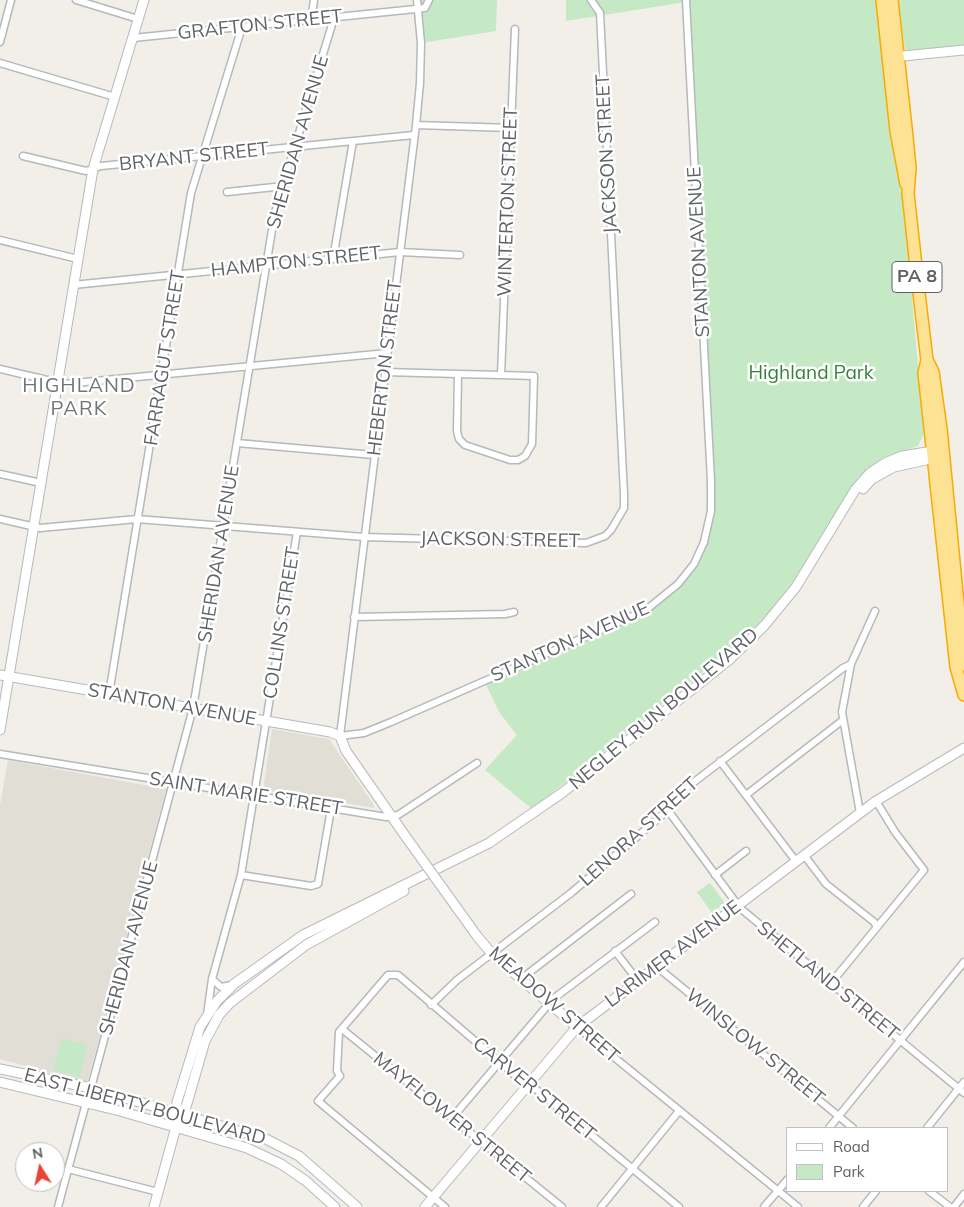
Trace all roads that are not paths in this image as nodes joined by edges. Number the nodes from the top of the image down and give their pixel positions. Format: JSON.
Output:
{"nodes":[{"id":1,"x":11,"y":0,"type":"edge"},
{"id":2,"x":76,"y":0,"type":"edge"},
{"id":3,"x":144,"y":0,"type":"edge"},
{"id":4,"x":314,"y":0,"type":"edge"},
{"id":5,"x":417,"y":0,"type":"edge"},
{"id":6,"x":428,"y":0,"type":"edge"},
{"id":7,"x":591,"y":0,"type":"edge"},
{"id":8,"x":882,"y":0,"type":"edge"},
{"id":9,"x":892,"y":0,"type":"edge"},
{"id":10,"x":686,"y":1,"type":"edge"},
{"id":11,"x":418,"y":9,"type":"junction"},
{"id":12,"x":334,"y":18,"type":"junction"},
{"id":13,"x":138,"y":19,"type":"junction"},
{"id":14,"x":312,"y":20,"type":"junction"},
{"id":15,"x":242,"y":27,"type":"junction"},
{"id":16,"x":514,"y":29,"type":"dead end"},
{"id":17,"x":132,"y":38,"type":"junction"},
{"id":18,"x":0,"y":42,"type":"edge"},
{"id":19,"x":964,"y":50,"type":"edge"},
{"id":20,"x":893,"y":57,"type":"junction"},
{"id":21,"x":0,"y":63,"type":"edge"},
{"id":22,"x":115,"y":97,"type":"junction"},
{"id":23,"x":416,"y":125,"type":"junction"},
{"id":24,"x":511,"y":128,"type":"junction"},
{"id":25,"x":414,"y":135,"type":"junction"},
{"id":26,"x":353,"y":141,"type":"junction"},
{"id":27,"x":295,"y":147,"type":"junction"},
{"id":28,"x":23,"y":156,"type":"dead end"},
{"id":29,"x":202,"y":157,"type":"junction"},
{"id":30,"x":93,"y":169,"type":"junction"},
{"id":31,"x":284,"y":186,"type":"junction"},
{"id":32,"x":227,"y":192,"type":"dead end"},
{"id":33,"x":0,"y":240,"type":"edge"},
{"id":34,"x":400,"y":252,"type":"junction"},
{"id":35,"x":460,"y":255,"type":"dead end"},
{"id":36,"x":78,"y":259,"type":"junction"},
{"id":37,"x":333,"y":259,"type":"junction"},
{"id":38,"x":267,"y":265,"type":"junction"},
{"id":39,"x":178,"y":274,"type":"junction"},
{"id":40,"x":74,"y":285,"type":"junction"},
{"id":41,"x":387,"y":353,"type":"junction"},
{"id":42,"x":250,"y":366,"type":"junction"},
{"id":43,"x":0,"y":370,"type":"edge"},
{"id":44,"x":385,"y":372,"type":"junction"},
{"id":45,"x":458,"y":374,"type":"junction"},
{"id":46,"x":162,"y":375,"type":"junction"},
{"id":47,"x":501,"y":375,"type":"junction"},
{"id":48,"x":57,"y":383,"type":"junction"},
{"id":49,"x":238,"y":444,"type":"junction"},
{"id":50,"x":374,"y":455,"type":"junction"},
{"id":51,"x":937,"y":455,"type":"junction"},
{"id":52,"x":0,"y":474,"type":"edge"},
{"id":53,"x":40,"y":483,"type":"junction"},
{"id":54,"x":0,"y":519,"type":"edge"},
{"id":55,"x":137,"y":519,"type":"junction"},
{"id":56,"x":33,"y":526,"type":"junction"},
{"id":57,"x":224,"y":526,"type":"junction"},
{"id":58,"x":297,"y":532,"type":"junction"},
{"id":59,"x":364,"y":537,"type":"junction"},
{"id":60,"x":875,"y":611,"type":"dead end"},
{"id":61,"x":514,"y":612,"type":"dead end"},
{"id":62,"x":354,"y":617,"type":"junction"},
{"id":63,"x":851,"y":664,"type":"junction"},
{"id":64,"x":964,"y":665,"type":"edge"},
{"id":65,"x":964,"y":671,"type":"edge"},
{"id":66,"x":5,"y":676,"type":"edge"},
{"id":67,"x":964,"y":691,"type":"edge"},
{"id":68,"x":109,"y":694,"type":"junction"},
{"id":69,"x":964,"y":695,"type":"edge"},
{"id":70,"x":193,"y":708,"type":"junction"},
{"id":71,"x":843,"y":720,"type":"junction"},
{"id":72,"x":267,"y":721,"type":"junction"},
{"id":73,"x":0,"y":730,"type":"edge"},
{"id":74,"x":340,"y":736,"type":"junction"},
{"id":75,"x":964,"y":748,"type":"edge"},
{"id":76,"x":0,"y":754,"type":"edge"},
{"id":77,"x":720,"y":761,"type":"junction"},
{"id":78,"x":477,"y":763,"type":"dead end"},
{"id":79,"x":173,"y":783,"type":"junction"},
{"id":80,"x":746,"y":795,"type":"junction"},
{"id":81,"x":254,"y":796,"type":"junction"},
{"id":82,"x":876,"y":801,"type":"junction"},
{"id":83,"x":331,"y":809,"type":"junction"},
{"id":84,"x":667,"y":811,"type":"junction"},
{"id":85,"x":860,"y":813,"type":"junction"},
{"id":86,"x":392,"y":816,"type":"junction"},
{"id":87,"x":746,"y":852,"type":"dead end"},
{"id":88,"x":804,"y":855,"type":"junction"},
{"id":89,"x":796,"y":860,"type":"junction"},
{"id":90,"x":241,"y":875,"type":"junction"},
{"id":91,"x":715,"y":875,"type":"junction"},
{"id":92,"x":631,"y":894,"type":"dead end"},
{"id":93,"x":737,"y":904,"type":"junction"},
{"id":94,"x":655,"y":922,"type":"dead end"},
{"id":95,"x":877,"y":927,"type":"junction"},
{"id":96,"x":615,"y":951,"type":"junction"},
{"id":97,"x":492,"y":954,"type":"junction"},
{"id":98,"x":964,"y":962,"type":"edge"},
{"id":99,"x":656,"y":966,"type":"junction"},
{"id":100,"x":521,"y":978,"type":"junction"},
{"id":101,"x":212,"y":979,"type":"junction"},
{"id":102,"x":638,"y":981,"type":"junction"},
{"id":103,"x":831,"y":983,"type":"junction"},
{"id":104,"x":234,"y":984,"type":"junction"},
{"id":105,"x":549,"y":1003,"type":"junction"},
{"id":106,"x":431,"y":1005,"type":"junction"},
{"id":107,"x":207,"y":1015,"type":"junction"},
{"id":108,"x":577,"y":1027,"type":"junction"},
{"id":109,"x":342,"y":1029,"type":"junction"},
{"id":110,"x":900,"y":1040,"type":"junction"},
{"id":111,"x":499,"y":1062,"type":"junction"},
{"id":112,"x":0,"y":1069,"type":"edge"},
{"id":113,"x":0,"y":1082,"type":"edge"},
{"id":114,"x":964,"y":1082,"type":"edge"},
{"id":115,"x":528,"y":1084,"type":"junction"},
{"id":116,"x":91,"y":1088,"type":"junction"},
{"id":117,"x":961,"y":1090,"type":"edge"},
{"id":118,"x":86,"y":1103,"type":"junction"},
{"id":119,"x":679,"y":1111,"type":"junction"},
{"id":120,"x":180,"y":1113,"type":"junction"},
{"id":121,"x":839,"y":1116,"type":"junction"},
{"id":122,"x":452,"y":1118,"type":"junction"},
{"id":123,"x":176,"y":1127,"type":"junction"},
{"id":124,"x":830,"y":1127,"type":"edge"},
{"id":125,"x":852,"y":1127,"type":"edge"},
{"id":126,"x":928,"y":1127,"type":"edge"},
{"id":127,"x":480,"y":1141,"type":"junction"},
{"id":128,"x":632,"y":1168,"type":"junction"},
{"id":129,"x":68,"y":1169,"type":"junction"},
{"id":130,"x":786,"y":1181,"type":"edge"},
{"id":131,"x":778,"y":1191,"type":"junction"},
{"id":132,"x":158,"y":1192,"type":"junction"},
{"id":133,"x":875,"y":1192,"type":"edge"},
{"id":134,"x":930,"y":1192,"type":"edge"},
{"id":135,"x":964,"y":1194,"type":"edge"},
{"id":136,"x":433,"y":1197,"type":"junction"},
{"id":137,"x":58,"y":1207,"type":"edge"},
{"id":138,"x":154,"y":1207,"type":"edge"},
{"id":139,"x":335,"y":1207,"type":"edge"},
{"id":140,"x":357,"y":1207,"type":"edge"},
{"id":141,"x":425,"y":1207,"type":"edge"},
{"id":142,"x":445,"y":1207,"type":"edge"},
{"id":143,"x":562,"y":1207,"type":"edge"},
{"id":144,"x":600,"y":1207,"type":"edge"},
{"id":145,"x":679,"y":1207,"type":"edge"},
{"id":146,"x":764,"y":1207,"type":"edge"},
{"id":147,"x":798,"y":1207,"type":"edge"},
{"id":148,"x":863,"y":1207,"type":"edge"},
{"id":149,"x":950,"y":1207,"type":"edge"},
{"id":150,"x":954,"y":1207,"type":"edge"}],
"edges":[{"from":1,"to":18,"type":"street"},
{"from":2,"to":13,"type":"street"},
{"from":3,"to":13,"type":"main road"},
{"from":4,"to":14,"type":"street"},
{"from":5,"to":11,"type":"street","name":"HEBERTON STREET"},
{"from":6,"to":11,"type":"street"},
{"from":7,"to":59,"type":"street","name":"JACKSON STREET"},
{"from":8,"to":20,"type":"highway","number":"PA 8"},
{"from":9,"to":20,"type":"highway","number":"PA 8"},
{"from":10,"to":74,"type":"street","name":"STANTON AVENUE"},
{"from":11,"to":12,"type":"street","name":"GRAFTON STREET"},
{"from":11,"to":23,"type":"street","name":"HEBERTON STREET"},
{"from":12,"to":14,"type":"street","name":"GRAFTON STREET"},
{"from":12,"to":27,"type":"street","name":"SHERIDAN AVENUE"},
{"from":13,"to":17,"type":"main road"},
{"from":14,"to":15,"type":"street","name":"GRAFTON STREET"},
{"from":15,"to":17,"type":"street","name":"GRAFTON STREET"},
{"from":15,"to":29,"type":"street","name":"FARRAGUT STREET"},
{"from":16,"to":24,"type":"street","name":"WINTERTON STREET"},
{"from":17,"to":22,"type":"main road"},
{"from":19,"to":20,"type":"main road"},
{"from":20,"to":51,"type":"highway","number":"PA 8"},
{"from":21,"to":22,"type":"street"},
{"from":22,"to":30,"type":"main road"},
{"from":23,"to":24,"type":"street"},
{"from":23,"to":25,"type":"street","name":"HEBERTON STREET"},
{"from":24,"to":47,"type":"street","name":"WINTERTON STREET"},
{"from":25,"to":26,"type":"street","name":"BRYANT STREET"},
{"from":25,"to":34,"type":"street","name":"HEBERTON STREET"},
{"from":26,"to":27,"type":"street","name":"BRYANT STREET"},
{"from":26,"to":37,"type":"street"},
{"from":27,"to":29,"type":"street","name":"BRYANT STREET"},
{"from":27,"to":31,"type":"street","name":"SHERIDAN AVENUE"},
{"from":28,"to":30,"type":"street","name":"BRYANT STREET"},
{"from":29,"to":30,"type":"street","name":"BRYANT STREET"},
{"from":29,"to":39,"type":"street","name":"FARRAGUT STREET"},
{"from":30,"to":36,"type":"main road"},
{"from":31,"to":32,"type":"street"},
{"from":31,"to":38,"type":"street","name":"SHERIDAN AVENUE"},
{"from":33,"to":36,"type":"street"},
{"from":34,"to":35,"type":"street","name":"HAMPTON STREET"},
{"from":34,"to":37,"type":"street","name":"HAMPTON STREET"},
{"from":34,"to":41,"type":"street","name":"HEBERTON STREET"},
{"from":36,"to":40,"type":"main road"},
{"from":37,"to":38,"type":"street","name":"HAMPTON STREET"},
{"from":38,"to":39,"type":"street","name":"HAMPTON STREET"},
{"from":38,"to":42,"type":"street","name":"SHERIDAN AVENUE"},
{"from":39,"to":40,"type":"street","name":"HAMPTON STREET"},
{"from":39,"to":46,"type":"street","name":"FARRAGUT STREET"},
{"from":40,"to":48,"type":"main road"},
{"from":41,"to":42,"type":"street"},
{"from":41,"to":44,"type":"street","name":"HEBERTON STREET"},
{"from":42,"to":46,"type":"street"},
{"from":42,"to":49,"type":"street","name":"SHERIDAN AVENUE"},
{"from":43,"to":48,"type":"street"},
{"from":44,"to":45,"type":"street"},
{"from":44,"to":50,"type":"street","name":"HEBERTON STREET"},
{"from":45,"to":47,"type":"street"},
{"from":45,"to":47,"type":"street"},
{"from":46,"to":48,"type":"street"},
{"from":46,"to":55,"type":"street","name":"FARRAGUT STREET"},
{"from":48,"to":53,"type":"main road"},
{"from":49,"to":50,"type":"street"},
{"from":49,"to":57,"type":"street","name":"SHERIDAN AVENUE"},
{"from":50,"to":59,"type":"street","name":"HEBERTON STREET"},
{"from":51,"to":64,"type":"highway","number":"PA 8"},
{"from":51,"to":69,"type":"highway","number":"PA 8"},
{"from":51,"to":104,"type":"main road","name":"NEGLEY RUN BOULEVARD"},
{"from":51,"to":120,"type":"main road","name":"NEGLEY RUN BOULEVARD"},
{"from":52,"to":53,"type":"street"},
{"from":53,"to":56,"type":"main road"},
{"from":54,"to":56,"type":"street","name":"JACKSON STREET"},
{"from":55,"to":56,"type":"street","name":"JACKSON STREET"},
{"from":55,"to":57,"type":"street","name":"JACKSON STREET"},
{"from":55,"to":68,"type":"street","name":"FARRAGUT STREET"},
{"from":56,"to":66,"type":"main road"},
{"from":57,"to":58,"type":"street","name":"JACKSON STREET"},
{"from":57,"to":70,"type":"street","name":"SHERIDAN AVENUE"},
{"from":58,"to":59,"type":"street","name":"JACKSON STREET"},
{"from":58,"to":72,"type":"street","name":"COLLINS STREET"},
{"from":59,"to":62,"type":"street","name":"HEBERTON STREET"},
{"from":60,"to":63,"type":"street"},
{"from":61,"to":62,"type":"street"},
{"from":62,"to":74,"type":"street","name":"HEBERTON STREET"},
{"from":63,"to":71,"type":"street"},
{"from":63,"to":77,"type":"street","name":"LENORA STREET"},
{"from":65,"to":67,"type":"highway"},
{"from":66,"to":68,"type":"main road","name":"STANTON AVENUE"},
{"from":66,"to":73,"type":"main road"},
{"from":68,"to":70,"type":"main road","name":"STANTON AVENUE"},
{"from":70,"to":72,"type":"main road","name":"STANTON AVENUE"},
{"from":70,"to":79,"type":"street","name":"SHERIDAN AVENUE"},
{"from":71,"to":80,"type":"street"},
{"from":71,"to":85,"type":"street"},
{"from":72,"to":74,"type":"main road","name":"STANTON AVENUE"},
{"from":72,"to":81,"type":"street","name":"COLLINS STREET"},
{"from":74,"to":86,"type":"main road","name":"MEADOW STREET"},
{"from":75,"to":82,"type":"main road","name":"LARIMER AVENUE"},
{"from":76,"to":79,"type":"street","name":"SAINT MARIE STREET"},
{"from":77,"to":80,"type":"street"},
{"from":77,"to":84,"type":"street","name":"LENORA STREET"},
{"from":78,"to":86,"type":"street"},
{"from":79,"to":81,"type":"street","name":"SAINT MARIE STREET"},
{"from":79,"to":116,"type":"street","name":"SHERIDAN AVENUE"},
{"from":80,"to":89,"type":"street"},
{"from":81,"to":83,"type":"street","name":"SAINT MARIE STREET"},
{"from":81,"to":90,"type":"street","name":"COLLINS STREET"},
{"from":82,"to":85,"type":"main road","name":"LARIMER AVENUE"},
{"from":82,"to":95,"type":"street"},
{"from":83,"to":86,"type":"street","name":"SAINT MARIE STREET"},
{"from":83,"to":90,"type":"street"},
{"from":84,"to":91,"type":"street","name":"SHETLAND STREET"},
{"from":84,"to":97,"type":"street","name":"LENORA STREET"},
{"from":85,"to":88,"type":"main road","name":"LARIMER AVENUE"},
{"from":86,"to":97,"type":"main road","name":"MEADOW STREET","bridge":true},
{"from":87,"to":91,"type":"street"},
{"from":88,"to":89,"type":"main road","name":"LARIMER AVENUE"},
{"from":88,"to":95,"type":"street"},
{"from":89,"to":93,"type":"main road","name":"LARIMER AVENUE"},
{"from":90,"to":101,"type":"street","name":"COLLINS STREET"},
{"from":91,"to":93,"type":"street","name":"SHETLAND STREET"},
{"from":92,"to":100,"type":"street"},
{"from":93,"to":99,"type":"main road","name":"LARIMER AVENUE"},
{"from":93,"to":103,"type":"street","name":"SHETLAND STREET"},
{"from":94,"to":96,"type":"street"},
{"from":95,"to":103,"type":"street"},
{"from":96,"to":102,"type":"street"},
{"from":96,"to":105,"type":"street"},
{"from":97,"to":100,"type":"main road","name":"MEADOW STREET"},
{"from":97,"to":106,"type":"street","name":"LENORA STREET"},
{"from":98,"to":110,"type":"street"},
{"from":99,"to":102,"type":"main road","name":"LARIMER AVENUE"},
{"from":99,"to":121,"type":"street","name":"WINSLOW STREET"},
{"from":100,"to":105,"type":"main road","name":"MEADOW STREET"},
{"from":101,"to":104,"type":"street"},
{"from":101,"to":107,"type":"street","name":"COLLINS STREET"},
{"from":102,"to":108,"type":"main road","name":"LARIMER AVENUE"},
{"from":103,"to":110,"type":"street","name":"SHETLAND STREET"},
{"from":104,"to":107,"type":"main road","name":"NEGLEY RUN BOULEVARD"},
{"from":105,"to":108,"type":"main road","name":"MEADOW STREET"},
{"from":105,"to":111,"type":"street"},
{"from":106,"to":109,"type":"street","name":"CARVER STREET"},
{"from":106,"to":111,"type":"street","name":"CARVER STREET"},
{"from":107,"to":120,"type":"main road","name":"NEGLEY RUN BOULEVARD"},
{"from":108,"to":115,"type":"main road","name":"LARIMER AVENUE"},
{"from":108,"to":119,"type":"street","name":"MEADOW STREET"},
{"from":109,"to":122,"type":"street","name":"MAYFLOWER STREET"},
{"from":109,"to":136,"type":"street"},
{"from":110,"to":117,"type":"street","name":"SHETLAND STREET"},
{"from":110,"to":121,"type":"street"},
{"from":111,"to":115,"type":"street","name":"CARVER STREET"},
{"from":111,"to":122,"type":"street"},
{"from":112,"to":116,"type":"main road","name":"EAST LIBERTY BOULEVARD"},
{"from":113,"to":118,"type":"main road","name":"EAST LIBERTY BOULEVARD"},
{"from":114,"to":117,"type":"street"},
{"from":115,"to":127,"type":"main road","name":"LARIMER AVENUE"},
{"from":115,"to":128,"type":"street","name":"CARVER STREET"},
{"from":116,"to":120,"type":"main road","name":"EAST LIBERTY BOULEVARD"},
{"from":117,"to":126,"type":"street"},
{"from":118,"to":123,"type":"main road","name":"EAST LIBERTY BOULEVARD"},
{"from":118,"to":129,"type":"street"},
{"from":119,"to":128,"type":"street"},
{"from":119,"to":131,"type":"street","name":"MEADOW STREET"},
{"from":120,"to":123,"type":"main road","name":"NEGLEY RUN BOULEVARD"},
{"from":120,"to":140,"type":"main road","name":"EAST LIBERTY BOULEVARD"},
{"from":121,"to":124,"type":"street"},
{"from":121,"to":125,"type":"street","name":"WINSLOW STREET"},
{"from":122,"to":127,"type":"street","name":"MAYFLOWER STREET"},
{"from":123,"to":132,"type":"main road","name":"NEGLEY RUN BOULEVARD"},
{"from":123,"to":139,"type":"main road","name":"EAST LIBERTY BOULEVARD"},
{"from":127,"to":136,"type":"main road","name":"LARIMER AVENUE"},
{"from":127,"to":143,"type":"street","name":"MAYFLOWER STREET"},
{"from":128,"to":144,"type":"street"},
{"from":128,"to":145,"type":"street","name":"CARVER STREET"},
{"from":129,"to":132,"type":"street"},
{"from":129,"to":137,"type":"street"},
{"from":130,"to":131,"type":"street"},
{"from":131,"to":146,"type":"street"},
{"from":131,"to":147,"type":"street","name":"MEADOW STREET"},
{"from":132,"to":138,"type":"main road","name":"NEGLEY RUN BOULEVARD"},
{"from":133,"to":148,"type":"street"},
{"from":134,"to":149,"type":"street"},
{"from":135,"to":150,"type":"street"},
{"from":136,"to":141,"type":"main road","name":"LARIMER AVENUE"},
{"from":136,"to":142,"type":"street"}]}
